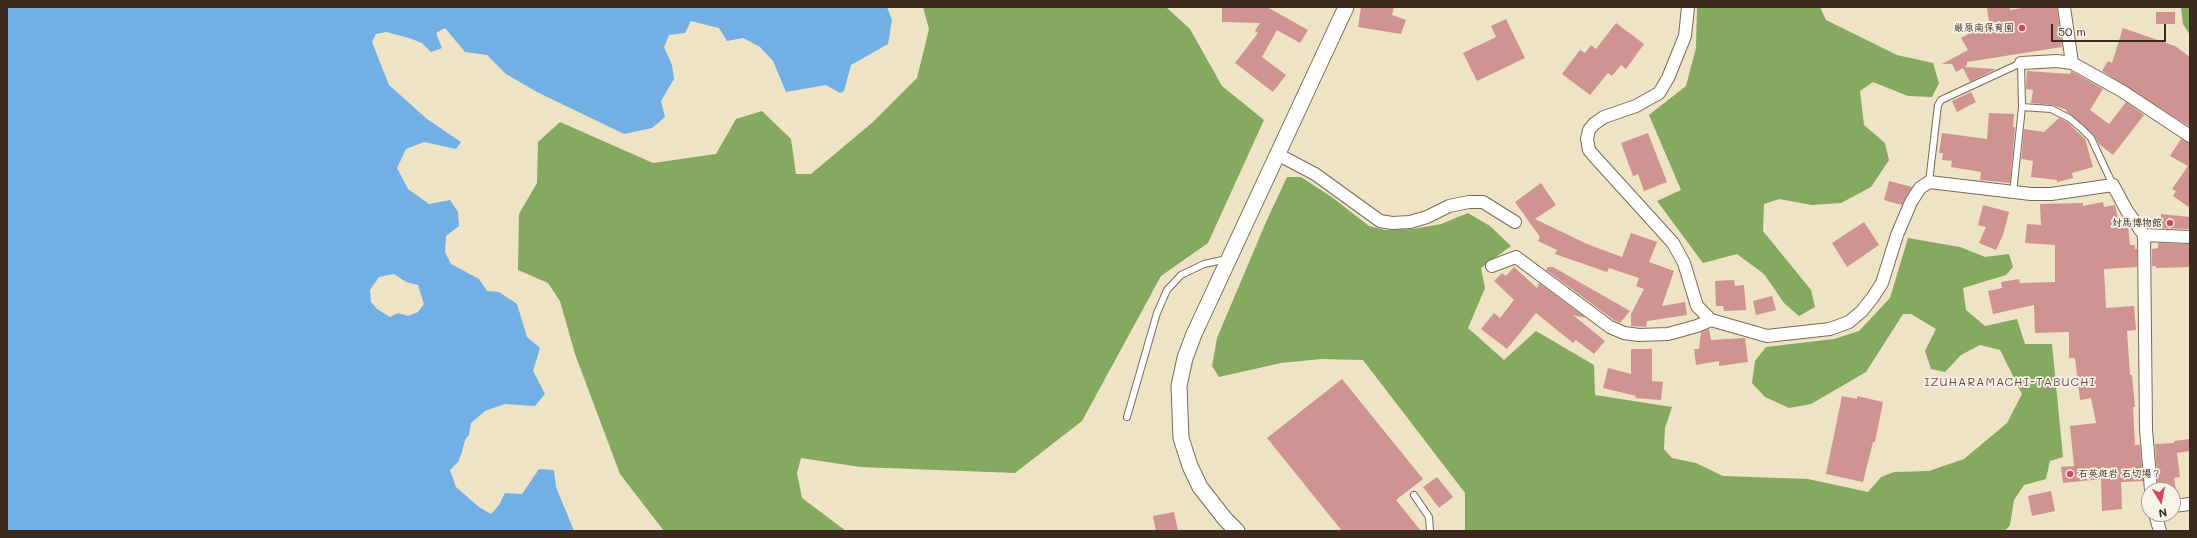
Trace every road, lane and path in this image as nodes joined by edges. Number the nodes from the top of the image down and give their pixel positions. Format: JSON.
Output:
{"nodes":[{"id":1,"x":1346,"y":7,"type":"edge"},
{"id":2,"x":1688,"y":7,"type":"edge"},
{"id":3,"x":2064,"y":7,"type":"edge"},
{"id":4,"x":2021,"y":63,"type":"junction"},
{"id":5,"x":2072,"y":63,"type":"junction"},
{"id":6,"x":2022,"y":107,"type":"junction"},
{"id":7,"x":2190,"y":136,"type":"edge"},
{"id":8,"x":1277,"y":154,"type":"junction"},
{"id":9,"x":1929,"y":182,"type":"junction"},
{"id":10,"x":2113,"y":185,"type":"junction"},
{"id":11,"x":2013,"y":193,"type":"junction"},
{"id":12,"x":1515,"y":222,"type":"dead end"},
{"id":13,"x":2144,"y":235,"type":"junction"},
{"id":14,"x":2190,"y":236,"type":"edge"},
{"id":15,"x":1228,"y":259,"type":"junction"},
{"id":16,"x":1492,"y":266,"type":"dead end"},
{"id":17,"x":1711,"y":320,"type":"junction"},
{"id":18,"x":1127,"y":417,"type":"dead end"},
{"id":19,"x":2150,"y":482,"type":"edge"},
{"id":20,"x":1414,"y":495,"type":"dead end"},
{"id":21,"x":1237,"y":531,"type":"edge"},
{"id":22,"x":1430,"y":531,"type":"edge"}],
"edges":[{"from":1,"to":8,"type":"street"},
{"from":2,"to":17,"type":"street"},
{"from":3,"to":5,"type":"street"},
{"from":4,"to":5,"type":"street"},
{"from":4,"to":6,"type":"lane"},
{"from":4,"to":9,"type":"lane"},
{"from":5,"to":7,"type":"street"},
{"from":6,"to":10,"type":"lane"},
{"from":6,"to":11,"type":"lane"},
{"from":8,"to":12,"type":"street"},
{"from":8,"to":15,"type":"street"},
{"from":9,"to":11,"type":"street"},
{"from":9,"to":17,"type":"street"},
{"from":10,"to":11,"type":"street"},
{"from":10,"to":13,"type":"street"},
{"from":13,"to":14,"type":"street"},
{"from":13,"to":19,"type":"street"},
{"from":15,"to":18,"type":"lane"},
{"from":15,"to":21,"type":"street"},
{"from":16,"to":17,"type":"street"},
{"from":20,"to":22,"type":"lane"}]}
